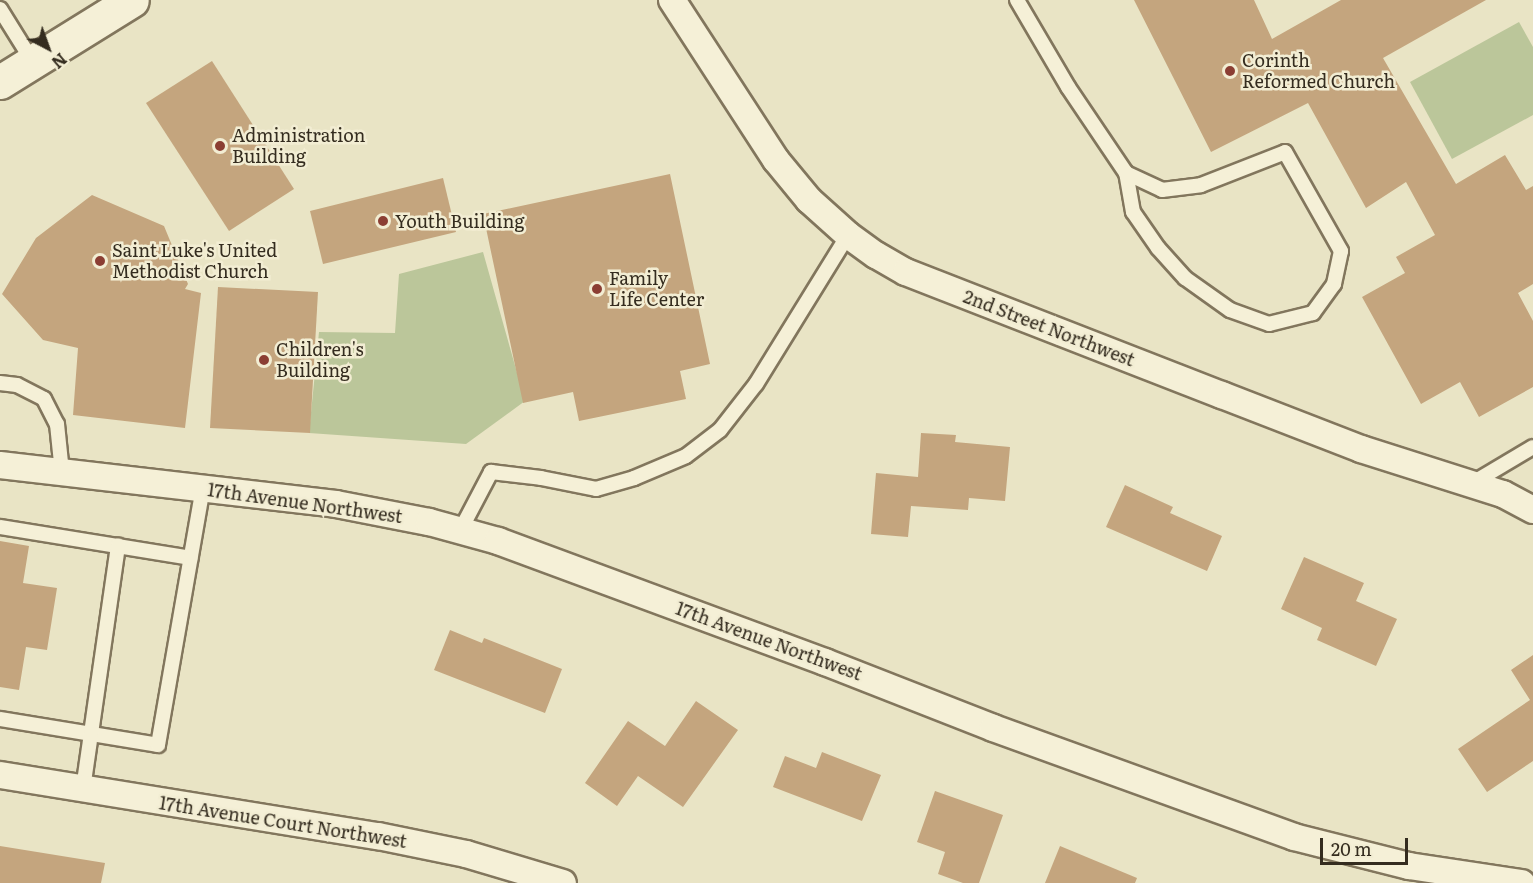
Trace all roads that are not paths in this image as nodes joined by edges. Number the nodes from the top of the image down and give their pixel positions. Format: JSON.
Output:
{"nodes":[{"id":1,"x":132,"y":0,"type":"edge"},
{"id":2,"x":672,"y":0,"type":"edge"},
{"id":3,"x":1017,"y":0,"type":"edge"},
{"id":4,"x":0,"y":9,"type":"edge"},
{"id":5,"x":33,"y":62,"type":"junction"},
{"id":6,"x":0,"y":82,"type":"edge"},
{"id":7,"x":1126,"y":173,"type":"junction"},
{"id":8,"x":848,"y":234,"type":"junction"},
{"id":9,"x":0,"y":383,"type":"edge"},
{"id":10,"x":1533,"y":447,"type":"edge"},
{"id":11,"x":0,"y":465,"type":"edge"},
{"id":12,"x":62,"y":472,"type":"junction"},
{"id":13,"x":1471,"y":484,"type":"junction"},
{"id":14,"x":203,"y":488,"type":"junction"},
{"id":15,"x":1533,"y":510,"type":"edge"},
{"id":16,"x":0,"y":527,"type":"edge"},
{"id":17,"x":460,"y":531,"type":"junction"},
{"id":18,"x":118,"y":546,"type":"junction"},
{"id":19,"x":191,"y":558,"type":"junction"},
{"id":20,"x":0,"y":719,"type":"edge"},
{"id":21,"x":90,"y":734,"type":"junction"},
{"id":22,"x":0,"y":775,"type":"edge"},
{"id":23,"x":83,"y":789,"type":"junction"},
{"id":24,"x":563,"y":883,"type":"edge"},
{"id":25,"x":1522,"y":883,"type":"edge"}],
"edges":[{"from":1,"to":5,"type":"main road"},
{"from":2,"to":8,"type":"street","name":"2nd Street Northwest"},
{"from":3,"to":7,"type":"lane"},
{"from":4,"to":5,"type":"lane"},
{"from":5,"to":6,"type":"main road"},
{"from":7,"to":7,"type":"lane"},
{"from":8,"to":13,"type":"street","name":"2nd Street Northwest"},
{"from":8,"to":17,"type":"lane"},
{"from":9,"to":12,"type":"lane"},
{"from":10,"to":13,"type":"lane"},
{"from":11,"to":12,"type":"street","name":"17th Avenue Northwest"},
{"from":12,"to":14,"type":"street","name":"17th Avenue Northwest"},
{"from":13,"to":15,"type":"street","name":"2nd Street Northwest"},
{"from":14,"to":17,"type":"street","name":"17th Avenue Northwest"},
{"from":14,"to":19,"type":"lane"},
{"from":16,"to":18,"type":"lane"},
{"from":17,"to":25,"type":"street","name":"17th Avenue Northwest"},
{"from":18,"to":19,"type":"lane"},
{"from":18,"to":21,"type":"lane"},
{"from":19,"to":21,"type":"lane"},
{"from":20,"to":21,"type":"lane"},
{"from":21,"to":23,"type":"lane"},
{"from":22,"to":23,"type":"street","name":"17th Avenue Court Northwest"},
{"from":23,"to":24,"type":"street","name":"17th Avenue Court Northwest"}]}
